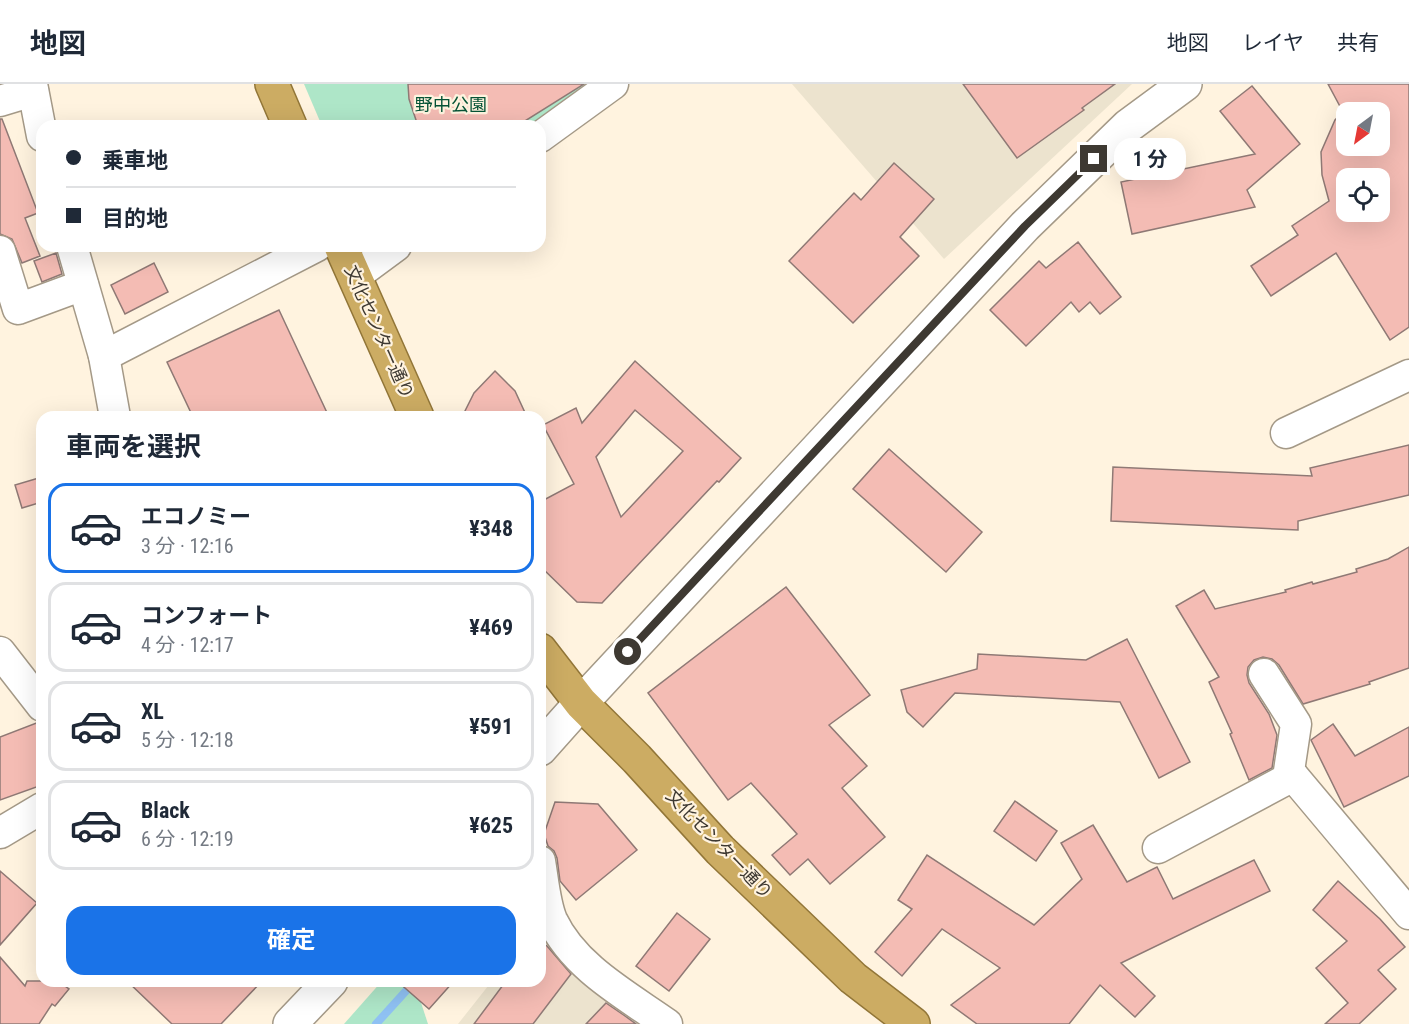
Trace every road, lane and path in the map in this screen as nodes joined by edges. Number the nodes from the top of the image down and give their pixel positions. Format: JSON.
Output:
{"nodes":[{"id":1,"x":272,"y":84,"type":"edge"},
{"id":2,"x":613,"y":84,"type":"edge"},
{"id":3,"x":1185,"y":84,"type":"edge"},
{"id":4,"x":32,"y":88,"type":"edge"},
{"id":5,"x":0,"y":101,"type":"edge"},
{"id":6,"x":39,"y":120,"type":"edge"},
{"id":7,"x":287,"y":120,"type":"edge"},
{"id":8,"x":546,"y":133,"type":"edge"},
{"id":9,"x":0,"y":251,"type":"edge"},
{"id":10,"x":74,"y":252,"type":"edge"},
{"id":11,"x":305,"y":252,"type":"edge"},
{"id":12,"x":344,"y":252,"type":"edge"},
{"id":13,"x":388,"y":252,"type":"edge"},
{"id":14,"x":354,"y":277,"type":"junction"},
{"id":15,"x":83,"y":285,"type":"junction"},
{"id":16,"x":104,"y":356,"type":"junction"},
{"id":17,"x":1409,"y":375,"type":"edge"},
{"id":18,"x":114,"y":411,"type":"edge"},
{"id":19,"x":414,"y":411,"type":"edge"},
{"id":20,"x":1286,"y":433,"type":"dead end"},
{"id":21,"x":0,"y":652,"type":"edge"},
{"id":22,"x":546,"y":658,"type":"edge"},
{"id":23,"x":1264,"y":674,"type":"dead end"},
{"id":24,"x":36,"y":698,"type":"edge"},
{"id":25,"x":581,"y":703,"type":"junction"},
{"id":26,"x":546,"y":742,"type":"edge"},
{"id":27,"x":1293,"y":776,"type":"junction"},
{"id":28,"x":36,"y":812,"type":"edge"},
{"id":29,"x":0,"y":833,"type":"edge"},
{"id":30,"x":1158,"y":848,"type":"dead end"},
{"id":31,"x":1396,"y":880,"type":"edge"},
{"id":32,"x":546,"y":892,"type":"edge"},
{"id":33,"x":1409,"y":914,"type":"edge"},
{"id":34,"x":325,"y":987,"type":"edge"},
{"id":35,"x":290,"y":1024,"type":"edge"},
{"id":36,"x":667,"y":1024,"type":"edge"},
{"id":37,"x":913,"y":1024,"type":"edge"}],
"edges":[{"from":1,"to":7,"type":"highway"},
{"from":2,"to":8,"type":"street"},
{"from":3,"to":25,"type":"street"},
{"from":4,"to":5,"type":"street"},
{"from":4,"to":6,"type":"street"},
{"from":9,"to":15,"type":"street"},
{"from":10,"to":15,"type":"street"},
{"from":11,"to":16,"type":"street"},
{"from":12,"to":14,"type":"highway","name":"文化センター通り"},
{"from":13,"to":14,"type":"street"},
{"from":14,"to":19,"type":"highway","name":"文化センター通り"},
{"from":15,"to":16,"type":"street"},
{"from":16,"to":18,"type":"street"},
{"from":17,"to":20,"type":"street"},
{"from":21,"to":24,"type":"street"},
{"from":22,"to":25,"type":"highway","name":"文化センター通り"},
{"from":23,"to":27,"type":"street"},
{"from":25,"to":26,"type":"street"},
{"from":25,"to":37,"type":"highway","name":"文化センター通り"},
{"from":27,"to":30,"type":"street"},
{"from":27,"to":31,"type":"street"},
{"from":28,"to":29,"type":"street"},
{"from":31,"to":33,"type":"street"},
{"from":32,"to":36,"type":"street"},
{"from":34,"to":35,"type":"street"}]}
